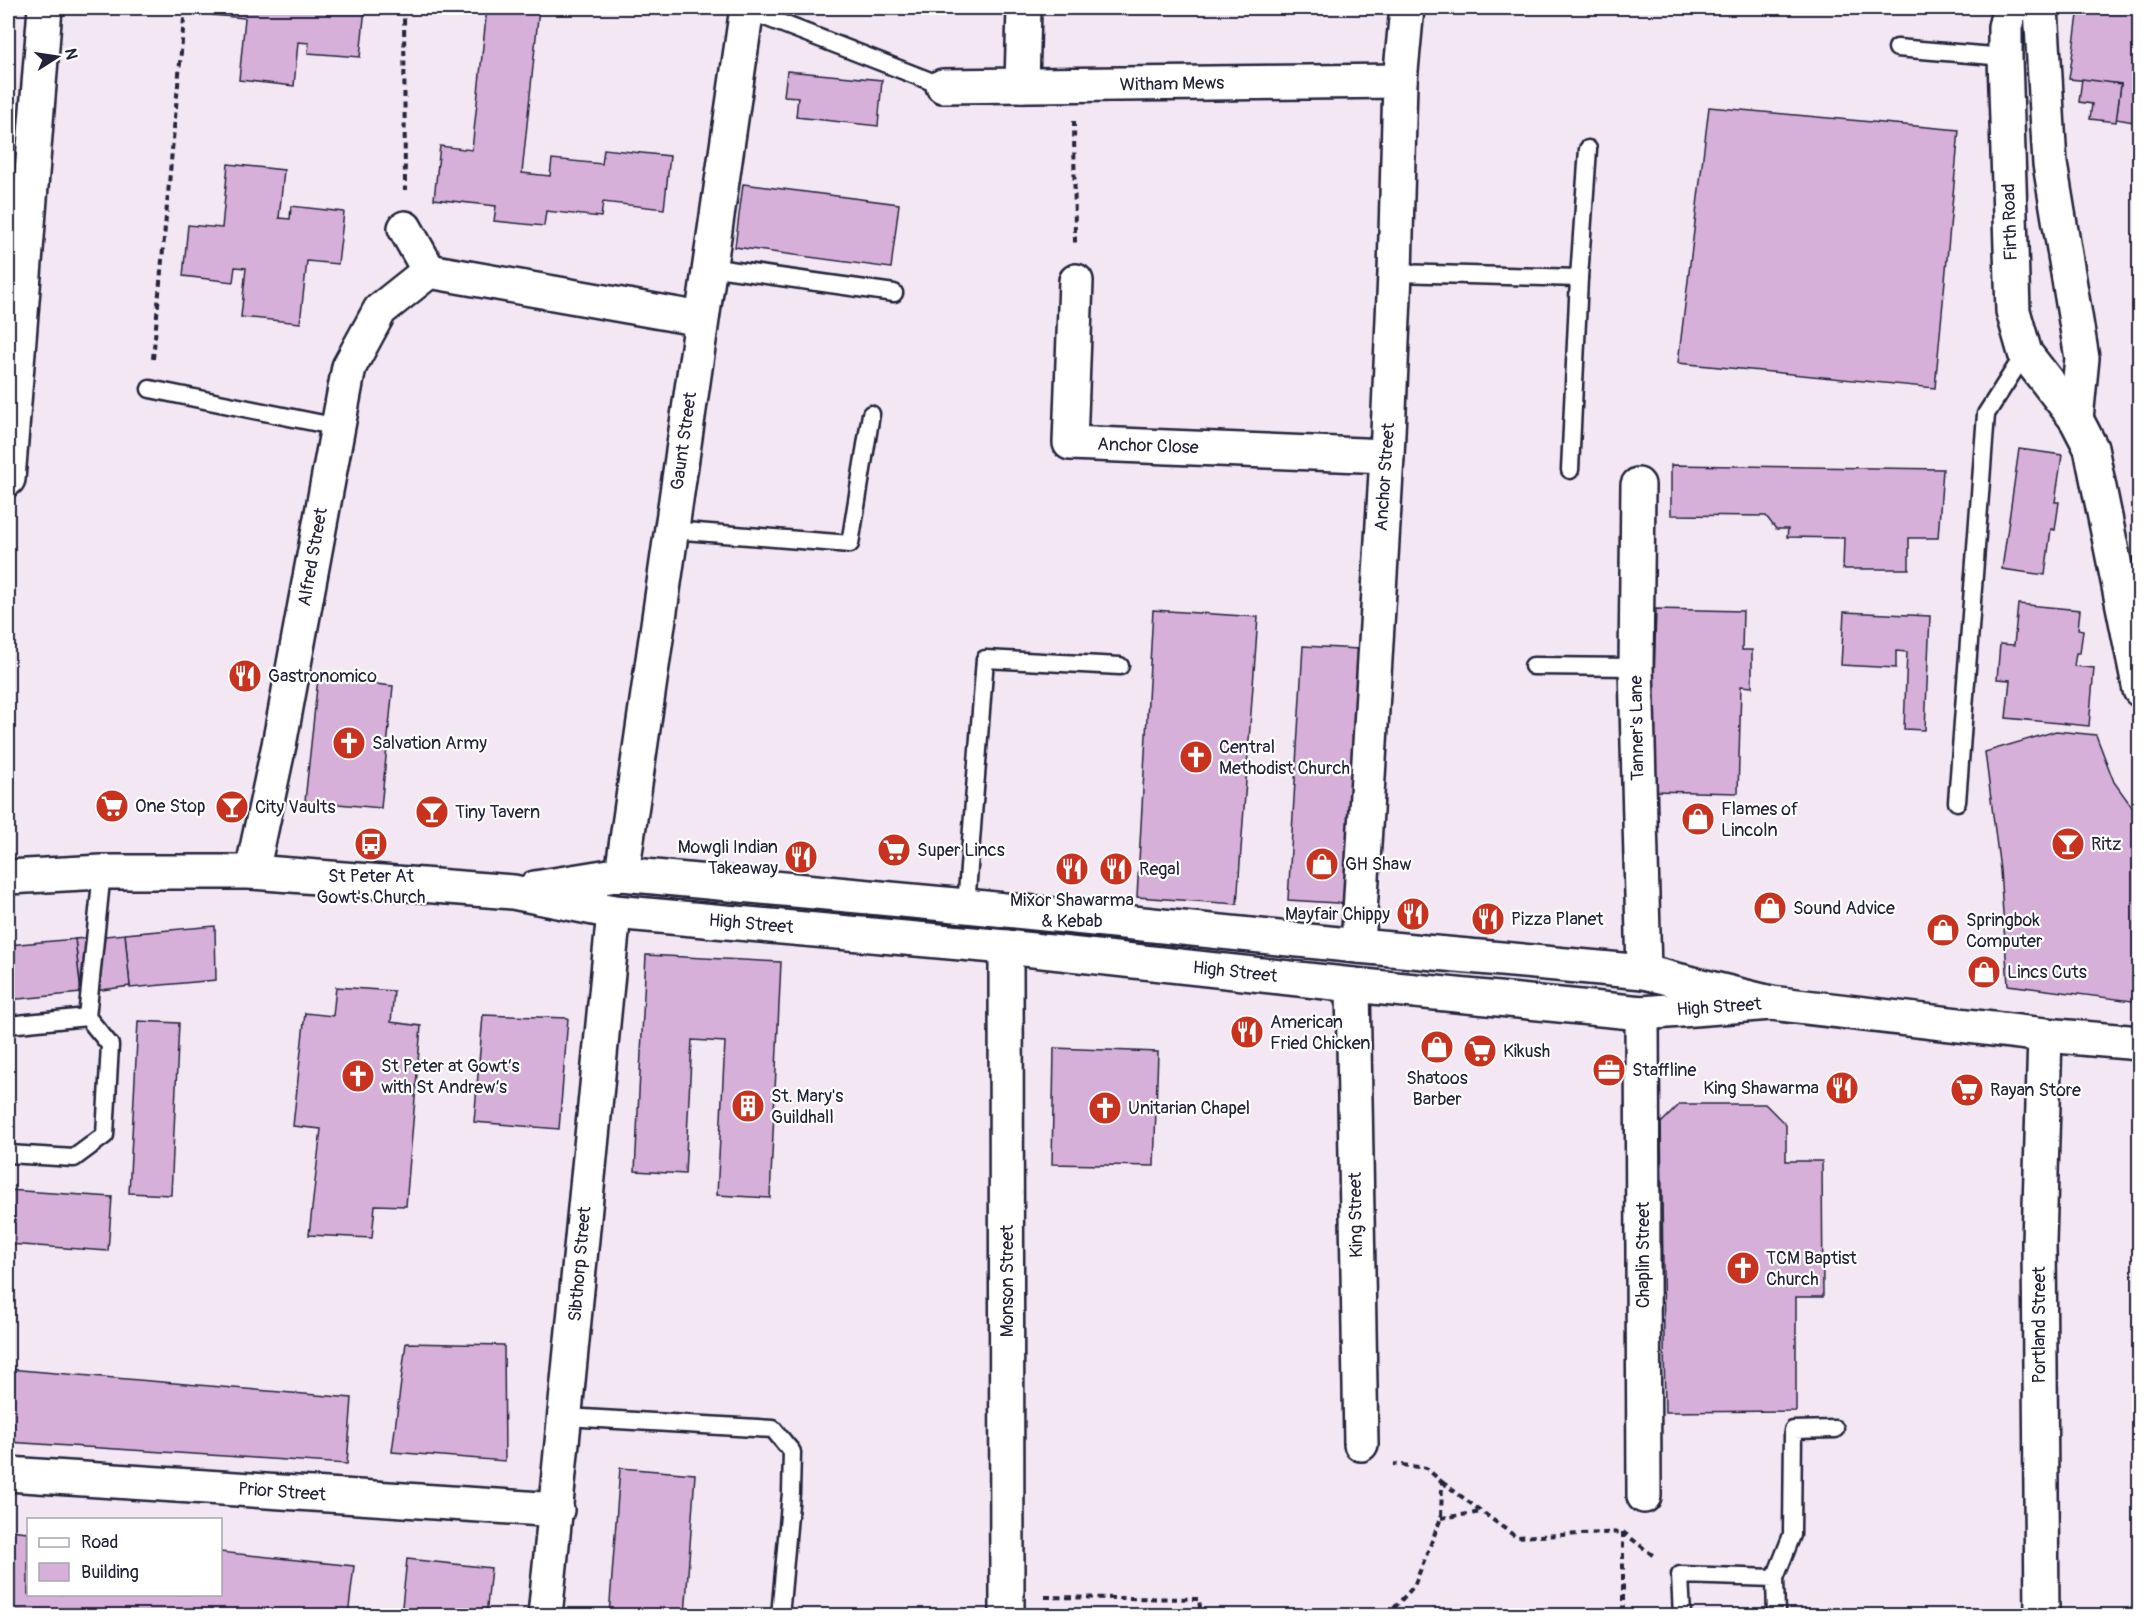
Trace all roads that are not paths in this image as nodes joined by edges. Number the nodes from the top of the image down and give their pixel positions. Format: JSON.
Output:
{"nodes":[{"id":1,"x":45,"y":8,"type":"edge"},
{"id":2,"x":1024,"y":8,"type":"edge"},
{"id":3,"x":1407,"y":8,"type":"edge"},
{"id":4,"x":2010,"y":8,"type":"edge"},
{"id":5,"x":2041,"y":8,"type":"edge"},
{"id":6,"x":747,"y":9,"type":"edge"},
{"id":7,"x":1897,"y":48,"type":"dead end"},
{"id":8,"x":2005,"y":57,"type":"junction"},
{"id":9,"x":1400,"y":81,"type":"junction"},
{"id":10,"x":1022,"y":85,"type":"junction"},
{"id":11,"x":943,"y":86,"type":"joint"},
{"id":12,"x":1587,"y":149,"type":"dead end"},
{"id":13,"x":405,"y":228,"type":"road end"},
{"id":14,"x":709,"y":267,"type":"junction"},
{"id":15,"x":429,"y":271,"type":"junction"},
{"id":16,"x":1395,"y":273,"type":"junction"},
{"id":17,"x":1579,"y":278,"type":"junction"},
{"id":18,"x":1076,"y":281,"type":"road end"},
{"id":19,"x":894,"y":293,"type":"dead end"},
{"id":20,"x":701,"y":319,"type":"junction"},
{"id":21,"x":2025,"y":353,"type":"junction"},
{"id":22,"x":150,"y":389,"type":"road end"},
{"id":23,"x":871,"y":414,"type":"dead end"},
{"id":24,"x":2076,"y":418,"type":"junction"},
{"id":25,"x":338,"y":427,"type":"junction"},
{"id":26,"x":1387,"y":456,"type":"junction"},
{"id":27,"x":1570,"y":470,"type":"dead end"},
{"id":28,"x":8,"y":479,"type":"edge"},
{"id":29,"x":1638,"y":485,"type":"dead end"},
{"id":30,"x":671,"y":530,"type":"junction"},
{"id":31,"x":1120,"y":666,"type":"dead end"},
{"id":32,"x":1533,"y":666,"type":"dead end"},
{"id":33,"x":1636,"y":667,"type":"junction"},
{"id":34,"x":2139,"y":690,"type":"edge"},
{"id":35,"x":1957,"y":802,"type":"dead end"},
{"id":36,"x":102,"y":872,"type":"junction"},
{"id":37,"x":252,"y":872,"type":"junction"},
{"id":38,"x":622,"y":874,"type":"junction"},
{"id":39,"x":8,"y":877,"type":"edge"},
{"id":40,"x":513,"y":892,"type":"junction"},
{"id":41,"x":966,"y":906,"type":"junction"},
{"id":42,"x":614,"y":912,"type":"junction"},
{"id":43,"x":1358,"y":946,"type":"junction"},
{"id":44,"x":1006,"y":947,"type":"junction"},
{"id":45,"x":1644,"y":972,"type":"junction"},
{"id":46,"x":1353,"y":985,"type":"junction"},
{"id":47,"x":1771,"y":1003,"type":"junction"},
{"id":48,"x":1642,"y":1013,"type":"junction"},
{"id":49,"x":87,"y":1017,"type":"junction"},
{"id":50,"x":8,"y":1025,"type":"edge"},
{"id":51,"x":2045,"y":1035,"type":"junction"},
{"id":52,"x":2139,"y":1043,"type":"edge"},
{"id":53,"x":8,"y":1154,"type":"edge"},
{"id":54,"x":566,"y":1417,"type":"junction"},
{"id":55,"x":1835,"y":1429,"type":"dead end"},
{"id":56,"x":1361,"y":1444,"type":"road end"},
{"id":57,"x":8,"y":1474,"type":"edge"},
{"id":58,"x":1644,"y":1497,"type":"road end"},
{"id":59,"x":557,"y":1510,"type":"junction"},
{"id":60,"x":1775,"y":1578,"type":"junction"},
{"id":61,"x":1007,"y":1606,"type":"edge"},
{"id":62,"x":545,"y":1616,"type":"edge"},
{"id":63,"x":780,"y":1616,"type":"edge"},
{"id":64,"x":1682,"y":1616,"type":"edge"},
{"id":65,"x":1776,"y":1616,"type":"edge"},
{"id":66,"x":2042,"y":1616,"type":"edge"}],
"edges":[{"from":1,"to":28,"type":"street"},
{"from":2,"to":10,"type":"street"},
{"from":3,"to":9,"type":"street","name":"Anchor Street"},
{"from":4,"to":8,"type":"street","name":"Firth Road"},
{"from":5,"to":24,"type":"street"},
{"from":6,"to":11,"type":"lane"},
{"from":6,"to":14,"type":"street","name":"Gaunt Street"},
{"from":7,"to":8,"type":"lane"},
{"from":8,"to":21,"type":"street","name":"Firth Road"},
{"from":9,"to":10,"type":"street","name":"Witham Mews"},
{"from":9,"to":16,"type":"street","name":"Anchor Street"},
{"from":10,"to":11,"type":"street","name":"Witham Mews"},
{"from":12,"to":17,"type":"lane"},
{"from":13,"to":15,"type":"street"},
{"from":14,"to":19,"type":"lane"},
{"from":14,"to":20,"type":"street","name":"Gaunt Street"},
{"from":15,"to":20,"type":"street"},
{"from":15,"to":25,"type":"street","name":"Alfred Street"},
{"from":16,"to":17,"type":"lane"},
{"from":16,"to":26,"type":"street","name":"Anchor Street"},
{"from":17,"to":27,"type":"lane"},
{"from":18,"to":26,"type":"street","name":"Anchor Close"},
{"from":20,"to":30,"type":"street","name":"Gaunt Street"},
{"from":21,"to":24,"type":"street","name":"Firth Road"},
{"from":21,"to":35,"type":"lane"},
{"from":22,"to":25,"type":"lane"},
{"from":23,"to":30,"type":"lane"},
{"from":24,"to":34,"type":"street","name":"Firth Road"},
{"from":25,"to":37,"type":"street","name":"Alfred Street"},
{"from":26,"to":43,"type":"street","name":"Anchor Street"},
{"from":29,"to":33,"type":"street","name":"Tanner's Lane"},
{"from":30,"to":38,"type":"street","name":"Gaunt Street"},
{"from":31,"to":41,"type":"lane"},
{"from":32,"to":33,"type":"lane"},
{"from":33,"to":45,"type":"street","name":"Tanner's Lane"},
{"from":36,"to":37,"type":"street"},
{"from":36,"to":39,"type":"street"},
{"from":36,"to":49,"type":"lane"},
{"from":37,"to":40,"type":"street"},
{"from":38,"to":40,"type":"street","name":"High Street"},
{"from":38,"to":41,"type":"street","name":"High Street"},
{"from":40,"to":42,"type":"street","name":"High Street"},
{"from":41,"to":43,"type":"street","name":"High Street"},
{"from":42,"to":44,"type":"street","name":"High Street"},
{"from":42,"to":54,"type":"street","name":"Sibthorp Street"},
{"from":43,"to":45,"type":"street","name":"High Street"},
{"from":44,"to":46,"type":"street","name":"High Street"},
{"from":44,"to":61,"type":"street","name":"Monson Street"},
{"from":45,"to":47,"type":"street","name":"High Street"},
{"from":46,"to":48,"type":"street","name":"High Street"},
{"from":46,"to":56,"type":"street","name":"King Street"},
{"from":47,"to":48,"type":"street","name":"High Street"},
{"from":47,"to":51,"type":"street"},
{"from":48,"to":58,"type":"street","name":"Chaplin Street"},
{"from":49,"to":50,"type":"lane"},
{"from":49,"to":53,"type":"lane"},
{"from":51,"to":52,"type":"street"},
{"from":51,"to":66,"type":"street","name":"Portland Street"},
{"from":54,"to":59,"type":"street","name":"Sibthorp Street"},
{"from":54,"to":63,"type":"lane"},
{"from":55,"to":60,"type":"lane"},
{"from":57,"to":59,"type":"street","name":"Prior Street"},
{"from":59,"to":62,"type":"street","name":"Sibthorp Street"},
{"from":60,"to":64,"type":"lane"},
{"from":60,"to":65,"type":"lane"}]}
